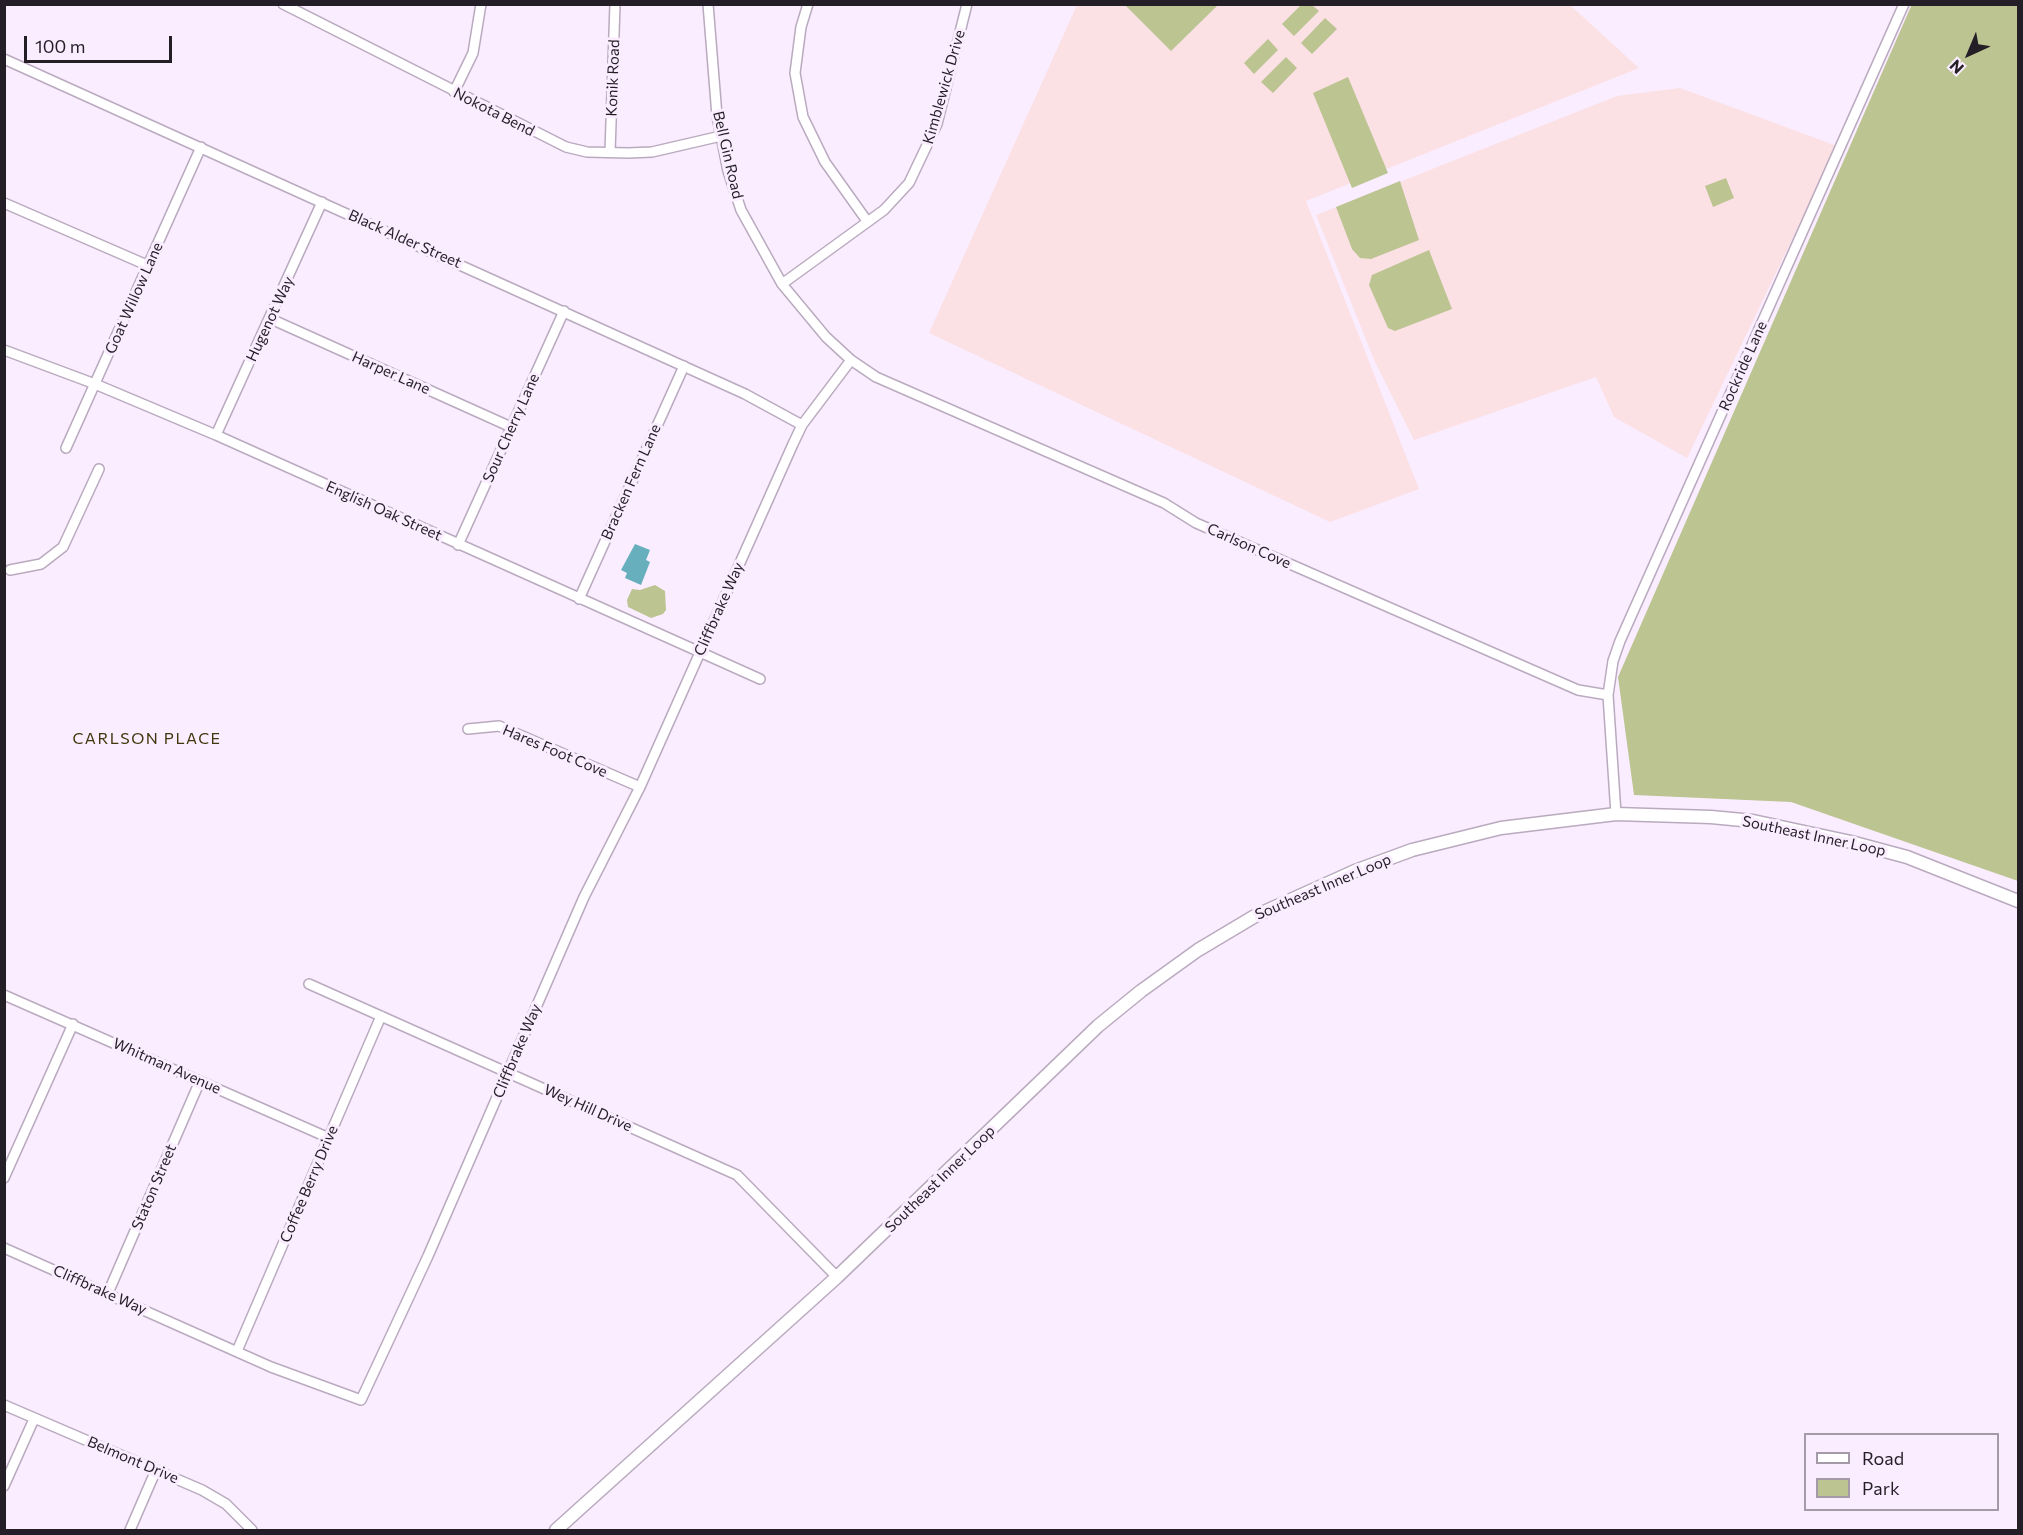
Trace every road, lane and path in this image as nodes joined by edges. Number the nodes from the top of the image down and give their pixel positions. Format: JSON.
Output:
{"nodes":[{"id":1,"x":283,"y":4,"type":"edge"},
{"id":2,"x":481,"y":4,"type":"edge"},
{"id":3,"x":615,"y":4,"type":"edge"},
{"id":4,"x":708,"y":4,"type":"edge"},
{"id":5,"x":808,"y":4,"type":"edge"},
{"id":6,"x":967,"y":4,"type":"edge"},
{"id":7,"x":1904,"y":4,"type":"edge"},
{"id":8,"x":4,"y":59,"type":"edge"},
{"id":9,"x":454,"y":92,"type":"junction"},
{"id":10,"x":721,"y":136,"type":"junction"},
{"id":11,"x":201,"y":147,"type":"junction"},
{"id":12,"x":610,"y":152,"type":"junction"},
{"id":13,"x":322,"y":202,"type":"junction"},
{"id":14,"x":4,"y":203,"type":"edge"},
{"id":15,"x":867,"y":221,"type":"junction"},
{"id":16,"x":149,"y":266,"type":"junction"},
{"id":17,"x":783,"y":284,"type":"junction"},
{"id":18,"x":564,"y":311,"type":"junction"},
{"id":19,"x":271,"y":319,"type":"junction"},
{"id":20,"x":4,"y":350,"type":"edge"},
{"id":21,"x":851,"y":360,"type":"junction"},
{"id":22,"x":684,"y":366,"type":"junction"},
{"id":23,"x":95,"y":384,"type":"junction"},
{"id":24,"x":896,"y":385,"type":"joint"},
{"id":25,"x":802,"y":425,"type":"junction"},
{"id":26,"x":511,"y":427,"type":"junction"},
{"id":27,"x":216,"y":435,"type":"junction"},
{"id":28,"x":66,"y":448,"type":"dead end"},
{"id":29,"x":99,"y":469,"type":"dead end"},
{"id":30,"x":458,"y":545,"type":"junction"},
{"id":31,"x":10,"y":570,"type":"dead end"},
{"id":32,"x":579,"y":599,"type":"junction"},
{"id":33,"x":700,"y":652,"type":"junction"},
{"id":34,"x":760,"y":679,"type":"dead end"},
{"id":35,"x":1608,"y":695,"type":"junction"},
{"id":36,"x":468,"y":729,"type":"dead end"},
{"id":37,"x":640,"y":787,"type":"junction"},
{"id":38,"x":1616,"y":814,"type":"junction"},
{"id":39,"x":2019,"y":901,"type":"edge"},
{"id":40,"x":309,"y":984,"type":"dead end"},
{"id":41,"x":4,"y":994,"type":"edge"},
{"id":42,"x":381,"y":1016,"type":"junction"},
{"id":43,"x":73,"y":1024,"type":"junction"},
{"id":44,"x":508,"y":1073,"type":"junction"},
{"id":45,"x":200,"y":1081,"type":"junction"},
{"id":46,"x":329,"y":1138,"type":"junction"},
{"id":47,"x":4,"y":1178,"type":"edge"},
{"id":48,"x":4,"y":1248,"type":"edge"},
{"id":49,"x":837,"y":1277,"type":"junction"},
{"id":50,"x":108,"y":1293,"type":"junction"},
{"id":51,"x":237,"y":1352,"type":"junction"},
{"id":52,"x":4,"y":1405,"type":"edge"},
{"id":53,"x":34,"y":1419,"type":"junction"},
{"id":54,"x":156,"y":1470,"type":"junction"},
{"id":55,"x":4,"y":1486,"type":"edge"},
{"id":56,"x":130,"y":1530,"type":"edge"},
{"id":57,"x":252,"y":1530,"type":"edge"},
{"id":58,"x":556,"y":1530,"type":"edge"}],
"edges":[{"from":1,"to":9,"type":"street","name":"Nokota Bend"},
{"from":2,"to":9,"type":"street"},
{"from":3,"to":12,"type":"street","name":"Konik Road"},
{"from":4,"to":10,"type":"street","name":"Bell Gin Road"},
{"from":5,"to":15,"type":"street"},
{"from":6,"to":15,"type":"street","name":"Kimblewick Drive"},
{"from":7,"to":35,"type":"street","name":"Rockride Lane"},
{"from":8,"to":11,"type":"street","name":"Black Alder Street"},
{"from":9,"to":12,"type":"street","name":"Nokota Bend"},
{"from":10,"to":12,"type":"street","name":"Nokota Bend"},
{"from":10,"to":17,"type":"street","name":"Bell Gin Road"},
{"from":11,"to":13,"type":"street","name":"Black Alder Street"},
{"from":11,"to":16,"type":"street","name":"Goat Willow Lane"},
{"from":13,"to":18,"type":"street","name":"Black Alder Street"},
{"from":13,"to":19,"type":"street","name":"Hugenot Way"},
{"from":14,"to":16,"type":"street"},
{"from":15,"to":17,"type":"street","name":"Kimblewick Drive"},
{"from":16,"to":23,"type":"street","name":"Goat Willow Lane"},
{"from":17,"to":21,"type":"street","name":"Bell Gin Road"},
{"from":18,"to":22,"type":"street","name":"Black Alder Street"},
{"from":18,"to":26,"type":"street","name":"Sour Cherry Lane"},
{"from":19,"to":26,"type":"street","name":"Harper Lane"},
{"from":19,"to":27,"type":"street","name":"Hugenot Way"},
{"from":20,"to":23,"type":"street","name":"English Oak Street"},
{"from":21,"to":24,"type":"street","name":"Bell Gin Road"},
{"from":21,"to":25,"type":"street","name":"Cliffbrake Way"},
{"from":22,"to":25,"type":"street","name":"Black Alder Street"},
{"from":22,"to":32,"type":"street","name":"Bracken Fern Lane"},
{"from":23,"to":27,"type":"street","name":"English Oak Street"},
{"from":23,"to":28,"type":"street","name":"Goat Willow Lane"},
{"from":24,"to":35,"type":"street","name":"Carlson Cove"},
{"from":25,"to":33,"type":"street","name":"Cliffbrake Way"},
{"from":26,"to":30,"type":"street","name":"Sour Cherry Lane"},
{"from":27,"to":30,"type":"street","name":"English Oak Street"},
{"from":29,"to":31,"type":"street"},
{"from":30,"to":32,"type":"street","name":"English Oak Street"},
{"from":32,"to":33,"type":"street","name":"English Oak Street"},
{"from":33,"to":34,"type":"street","name":"English Oak Street"},
{"from":33,"to":37,"type":"street","name":"Cliffbrake Way"},
{"from":35,"to":38,"type":"street","name":"Rockride Lane"},
{"from":36,"to":37,"type":"street","name":"Hares Foot Cove"},
{"from":37,"to":44,"type":"street","name":"Cliffbrake Way"},
{"from":38,"to":39,"type":"main road","name":"Southeast Inner Loop"},
{"from":38,"to":49,"type":"main road","name":"Southeast Inner Loop"},
{"from":40,"to":42,"type":"street","name":"Wey Hill Drive"},
{"from":41,"to":43,"type":"street","name":"Whitman Avenue"},
{"from":42,"to":44,"type":"street","name":"Wey Hill Drive"},
{"from":42,"to":46,"type":"street","name":"Coffee Berry Drive"},
{"from":43,"to":45,"type":"street","name":"Whitman Avenue"},
{"from":43,"to":47,"type":"street"},
{"from":44,"to":49,"type":"street","name":"Wey Hill Drive"},
{"from":44,"to":51,"type":"street","name":"Cliffbrake Way"},
{"from":45,"to":46,"type":"street","name":"Whitman Avenue"},
{"from":45,"to":50,"type":"street","name":"Staton Street"},
{"from":46,"to":51,"type":"street","name":"Coffee Berry Drive"},
{"from":48,"to":50,"type":"street","name":"Cliffbrake Way"},
{"from":49,"to":58,"type":"main road","name":"Southeast Inner Loop"},
{"from":50,"to":51,"type":"street","name":"Cliffbrake Way"},
{"from":52,"to":53,"type":"street","name":"Belmont Drive"},
{"from":53,"to":54,"type":"street","name":"Belmont Drive"},
{"from":53,"to":55,"type":"street"},
{"from":54,"to":56,"type":"street"},
{"from":54,"to":57,"type":"street","name":"Belmont Drive"}]}
